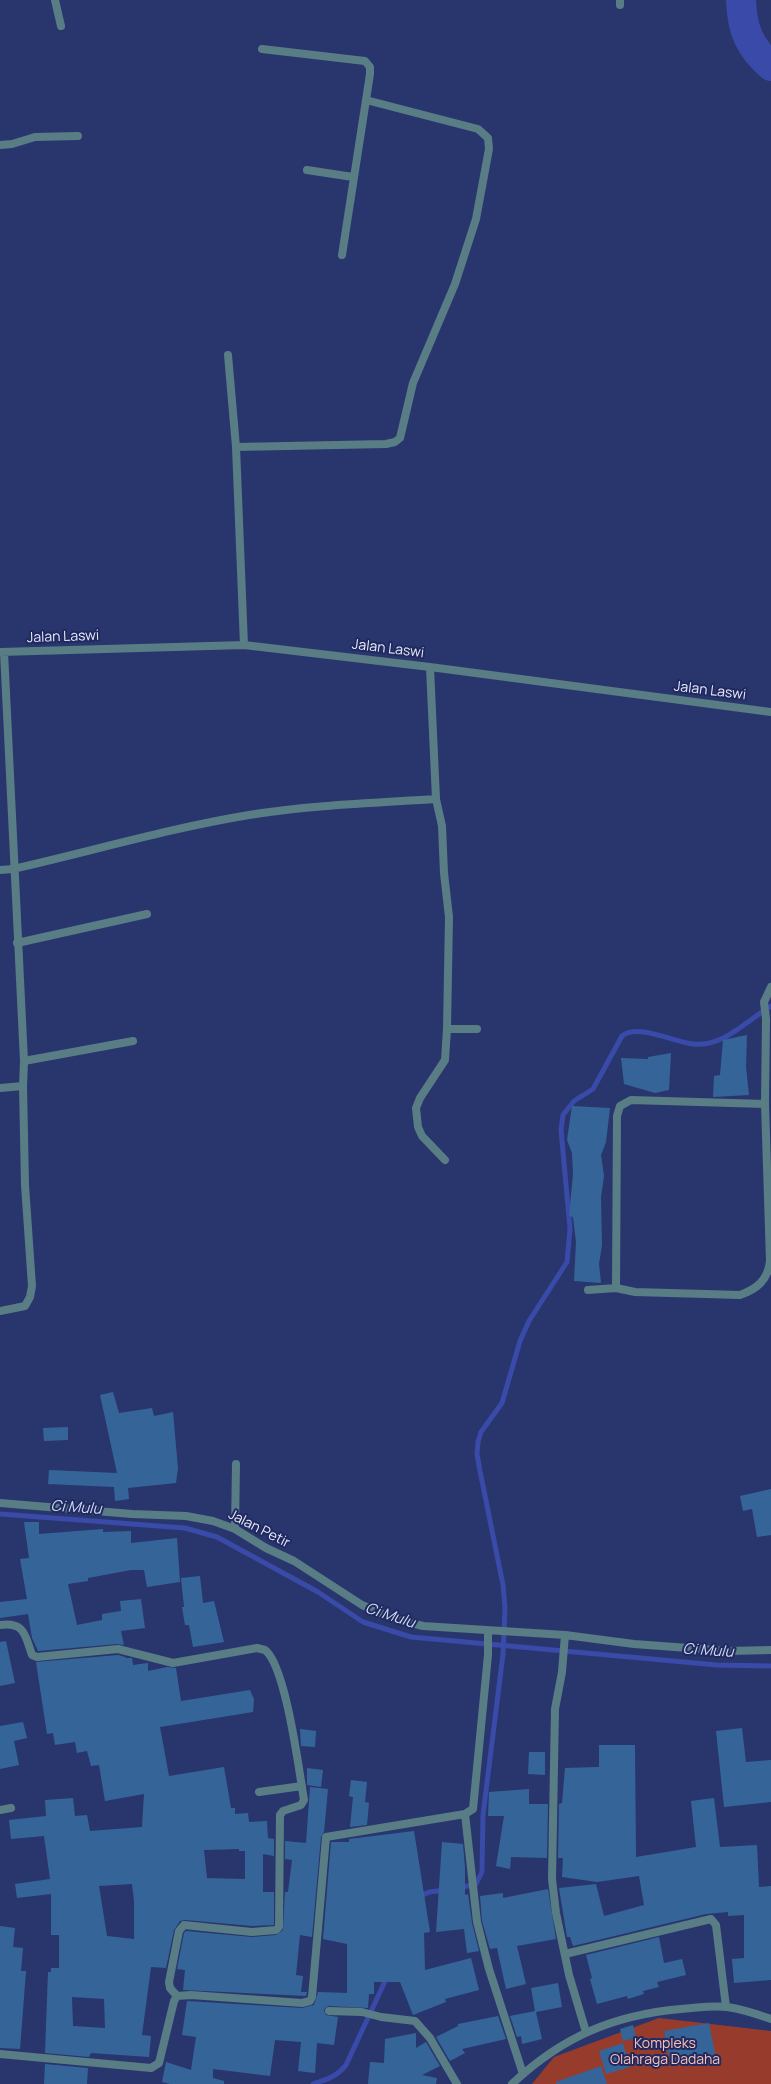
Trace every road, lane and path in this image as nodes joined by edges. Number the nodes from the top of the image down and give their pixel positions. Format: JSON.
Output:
{"nodes":[{"id":1,"x":55,"y":0,"type":"edge"},
{"id":2,"x":61,"y":26,"type":"dead end"},
{"id":3,"x":262,"y":49,"type":"dead end"},
{"id":4,"x":366,"y":100,"type":"junction"},
{"id":5,"x":78,"y":136,"type":"dead end"},
{"id":6,"x":0,"y":145,"type":"edge"},
{"id":7,"x":307,"y":170,"type":"dead end"},
{"id":8,"x":353,"y":177,"type":"junction"},
{"id":9,"x":342,"y":255,"type":"dead end"},
{"id":10,"x":228,"y":355,"type":"dead end"},
{"id":11,"x":236,"y":447,"type":"junction"},
{"id":12,"x":244,"y":645,"type":"junction"},
{"id":13,"x":2,"y":652,"type":"edge"},
{"id":14,"x":430,"y":667,"type":"junction"},
{"id":15,"x":771,"y":712,"type":"edge"},
{"id":16,"x":436,"y":799,"type":"junction"},
{"id":17,"x":13,"y":869,"type":"junction"},
{"id":18,"x":0,"y":870,"type":"edge"},
{"id":19,"x":147,"y":914,"type":"dead end"},
{"id":20,"x":17,"y":943,"type":"junction"},
{"id":21,"x":771,"y":987,"type":"edge"},
{"id":22,"x":447,"y":1029,"type":"junction"},
{"id":23,"x":477,"y":1029,"type":"dead end"},
{"id":24,"x":133,"y":1042,"type":"dead end"},
{"id":25,"x":24,"y":1061,"type":"junction"},
{"id":26,"x":22,"y":1086,"type":"junction"},
{"id":27,"x":0,"y":1088,"type":"edge"},
{"id":28,"x":765,"y":1104,"type":"junction"},
{"id":29,"x":445,"y":1160,"type":"dead end"},
{"id":30,"x":616,"y":1288,"type":"junction"},
{"id":31,"x":588,"y":1290,"type":"dead end"},
{"id":32,"x":0,"y":1311,"type":"edge"},
{"id":33,"x":236,"y":1464,"type":"dead end"},
{"id":34,"x":0,"y":1503,"type":"edge"},
{"id":35,"x":235,"y":1529,"type":"junction"},
{"id":36,"x":0,"y":1625,"type":"edge"},
{"id":37,"x":488,"y":1632,"type":"junction"},
{"id":38,"x":565,"y":1638,"type":"junction"},
{"id":39,"x":771,"y":1650,"type":"edge"},
{"id":40,"x":302,"y":1786,"type":"junction"},
{"id":41,"x":259,"y":1792,"type":"dead end"},
{"id":42,"x":11,"y":1808,"type":"dead end"},
{"id":43,"x":0,"y":1810,"type":"edge"},
{"id":44,"x":465,"y":1814,"type":"junction"},
{"id":45,"x":565,"y":1954,"type":"junction"},
{"id":46,"x":177,"y":1996,"type":"junction"},
{"id":47,"x":726,"y":2007,"type":"junction"},
{"id":48,"x":328,"y":2011,"type":"dead end"},
{"id":49,"x":771,"y":2019,"type":"edge"},
{"id":50,"x":586,"y":2032,"type":"junction"},
{"id":51,"x":0,"y":2054,"type":"edge"},
{"id":52,"x":523,"y":2074,"type":"junction"},
{"id":53,"x":457,"y":2084,"type":"edge"},
{"id":54,"x":512,"y":2084,"type":"edge"}],
"edges":[{"from":1,"to":2,"type":"street"},
{"from":3,"to":4,"type":"street"},
{"from":4,"to":8,"type":"street"},
{"from":4,"to":11,"type":"street"},
{"from":5,"to":6,"type":"street"},
{"from":7,"to":8,"type":"street"},
{"from":8,"to":9,"type":"street"},
{"from":10,"to":11,"type":"street"},
{"from":11,"to":12,"type":"street"},
{"from":12,"to":13,"type":"street","name":"Jalan Laswi"},
{"from":12,"to":14,"type":"street","name":"Jalan Laswi"},
{"from":13,"to":17,"type":"street"},
{"from":14,"to":15,"type":"street","name":"Jalan Laswi"},
{"from":14,"to":16,"type":"street"},
{"from":16,"to":17,"type":"street"},
{"from":16,"to":22,"type":"street"},
{"from":17,"to":18,"type":"street"},
{"from":17,"to":20,"type":"street"},
{"from":19,"to":20,"type":"street"},
{"from":20,"to":25,"type":"street"},
{"from":21,"to":28,"type":"street"},
{"from":22,"to":23,"type":"street"},
{"from":22,"to":29,"type":"street"},
{"from":24,"to":25,"type":"street"},
{"from":25,"to":26,"type":"street"},
{"from":26,"to":27,"type":"street"},
{"from":26,"to":32,"type":"street"},
{"from":28,"to":30,"type":"street"},
{"from":28,"to":30,"type":"street"},
{"from":30,"to":31,"type":"street"},
{"from":33,"to":35,"type":"street"},
{"from":34,"to":35,"type":"street","name":"Jalan Petir"},
{"from":35,"to":37,"type":"street","name":"Jalan Petir"},
{"from":36,"to":40,"type":"street"},
{"from":37,"to":38,"type":"street","name":"Jalan Petir"},
{"from":37,"to":44,"type":"street"},
{"from":38,"to":39,"type":"street","name":"Jalan Petir"},
{"from":38,"to":45,"type":"street"},
{"from":40,"to":41,"type":"street"},
{"from":40,"to":46,"type":"street"},
{"from":42,"to":43,"type":"street"},
{"from":44,"to":46,"type":"street"},
{"from":44,"to":52,"type":"street"},
{"from":45,"to":47,"type":"street"},
{"from":45,"to":50,"type":"street"},
{"from":46,"to":51,"type":"street"},
{"from":47,"to":49,"type":"street"},
{"from":47,"to":50,"type":"street"},
{"from":48,"to":53,"type":"street"},
{"from":50,"to":52,"type":"street"},
{"from":52,"to":54,"type":"street"}]}
